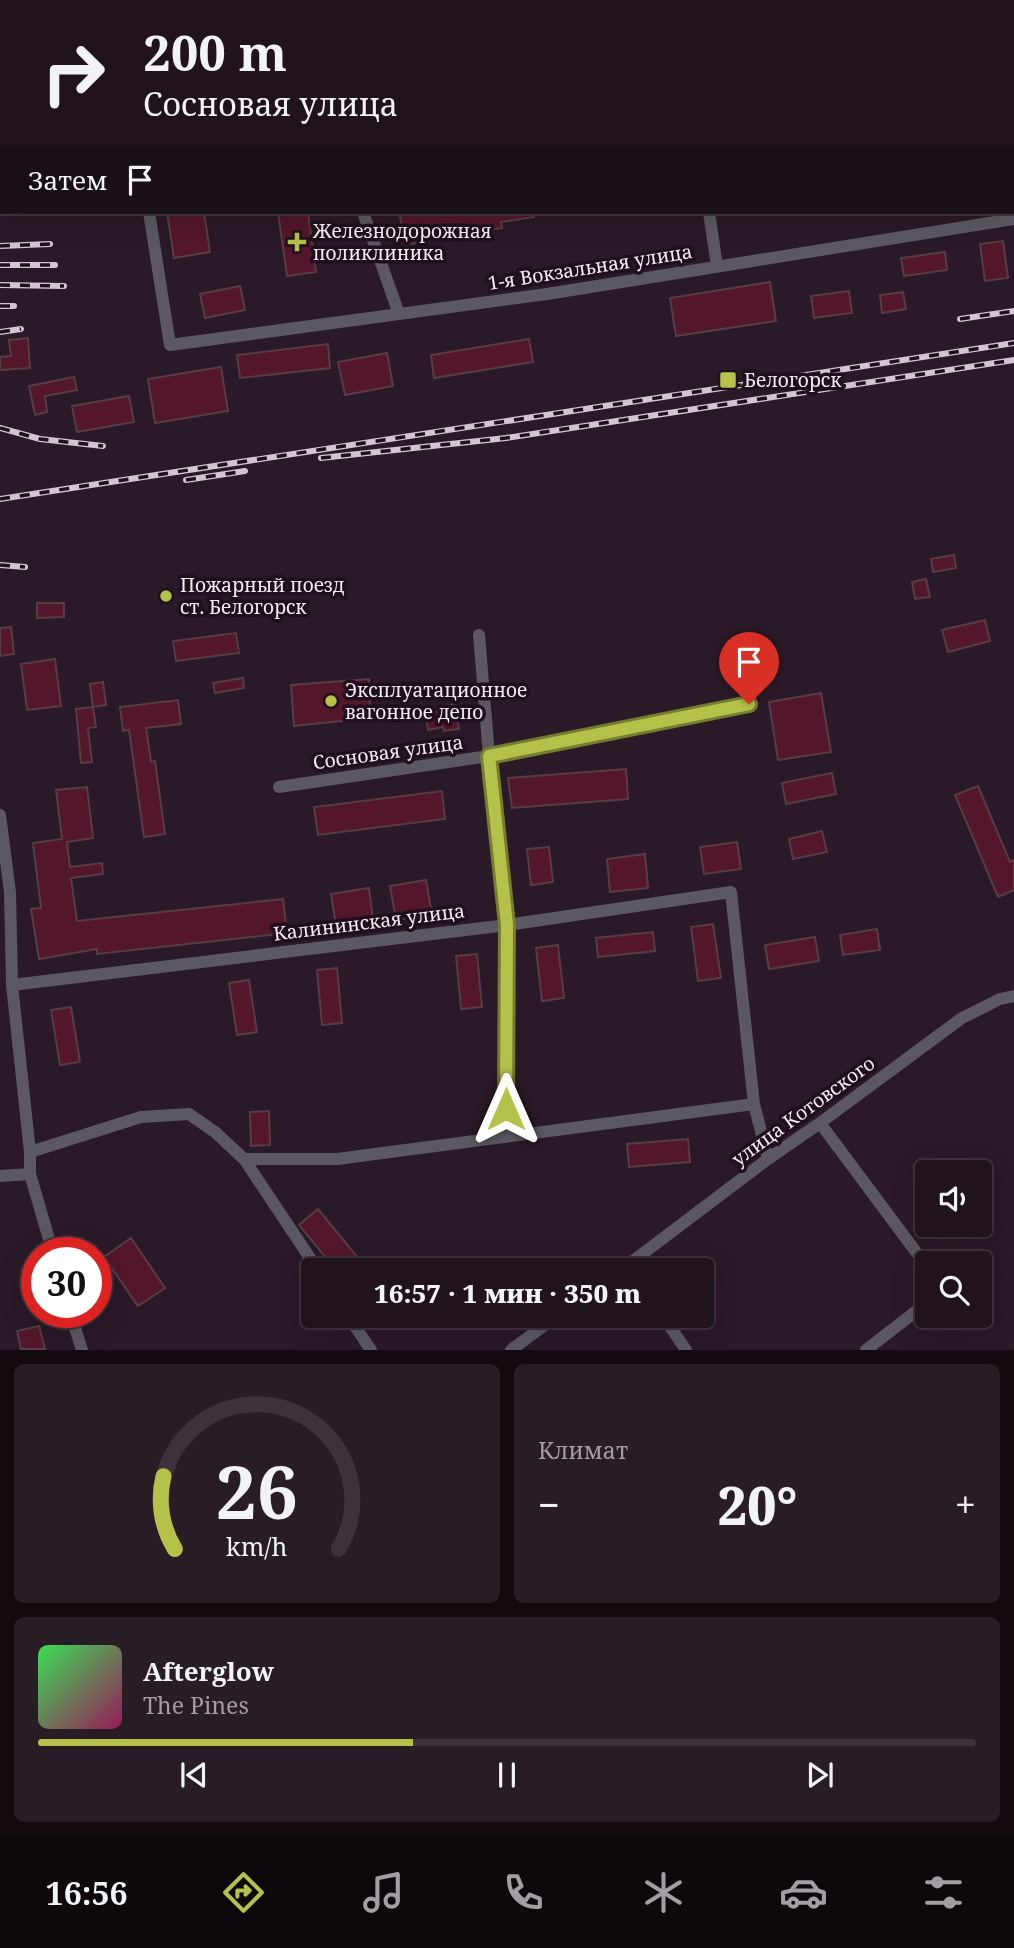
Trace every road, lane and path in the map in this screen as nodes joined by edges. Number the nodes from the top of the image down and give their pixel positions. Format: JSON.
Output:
{"nodes":[{"id":1,"x":149,"y":214,"type":"edge"},
{"id":2,"x":364,"y":214,"type":"edge"},
{"id":3,"x":709,"y":214,"type":"edge"},
{"id":4,"x":1012,"y":217,"type":"edge"},
{"id":5,"x":717,"y":267,"type":"junction"},
{"id":6,"x":399,"y":314,"type":"junction"},
{"id":7,"x":479,"y":635,"type":"dead end"},
{"id":8,"x":749,"y":704,"type":"dead end"},
{"id":9,"x":489,"y":756,"type":"junction"},
{"id":10,"x":279,"y":787,"type":"dead end"},
{"id":11,"x":0,"y":814,"type":"edge"},
{"id":12,"x":5,"y":892,"type":"edge"},
{"id":13,"x":507,"y":925,"type":"junction"},
{"id":14,"x":12,"y":985,"type":"junction"},
{"id":15,"x":1014,"y":996,"type":"edge"},
{"id":16,"x":754,"y":1104,"type":"junction"},
{"id":17,"x":820,"y":1123,"type":"junction"},
{"id":18,"x":505,"y":1136,"type":"junction"},
{"id":19,"x":30,"y":1152,"type":"junction"},
{"id":20,"x":768,"y":1159,"type":"junction"},
{"id":21,"x":244,"y":1160,"type":"junction"},
{"id":22,"x":30,"y":1174,"type":"junction"},
{"id":23,"x":0,"y":1176,"type":"edge"},
{"id":24,"x":48,"y":1237,"type":"edge"},
{"id":25,"x":915,"y":1251,"type":"edge"},
{"id":26,"x":310,"y":1258,"type":"edge"},
{"id":27,"x":641,"y":1258,"type":"edge"},
{"id":28,"x":915,"y":1312,"type":"edge"},
{"id":29,"x":75,"y":1328,"type":"edge"},
{"id":30,"x":356,"y":1328,"type":"edge"},
{"id":31,"x":541,"y":1328,"type":"edge"},
{"id":32,"x":671,"y":1328,"type":"edge"},
{"id":33,"x":82,"y":1349,"type":"edge"},
{"id":34,"x":371,"y":1349,"type":"edge"},
{"id":35,"x":510,"y":1349,"type":"edge"},
{"id":36,"x":686,"y":1349,"type":"edge"},
{"id":37,"x":866,"y":1349,"type":"edge"}],
"edges":[{"from":1,"to":6,"type":"street","name":"1-я Вокзальная улица"},
{"from":2,"to":6,"type":"street"},
{"from":3,"to":5,"type":"street"},
{"from":4,"to":5,"type":"street","name":"1-я Вокзальная улица"},
{"from":5,"to":6,"type":"street","name":"1-я Вокзальная улица"},
{"from":7,"to":9,"type":"street"},
{"from":8,"to":9,"type":"street","name":"Сосновая улица"},
{"from":9,"to":10,"type":"street","name":"Сосновая улица"},
{"from":9,"to":13,"type":"street"},
{"from":11,"to":12,"type":"street"},
{"from":12,"to":14,"type":"street"},
{"from":13,"to":14,"type":"street","name":"Калининская улица"},
{"from":13,"to":16,"type":"street","name":"Калининская улица"},
{"from":13,"to":18,"type":"street"},
{"from":14,"to":19,"type":"street"},
{"from":15,"to":17,"type":"street","name":"улица Котовского"},
{"from":16,"to":18,"type":"street"},
{"from":16,"to":20,"type":"street"},
{"from":17,"to":20,"type":"street","name":"улица Котовского"},
{"from":17,"to":25,"type":"street"},
{"from":18,"to":21,"type":"street"},
{"from":19,"to":21,"type":"street"},
{"from":19,"to":22,"type":"street"},
{"from":20,"to":27,"type":"street","name":"улица Котовского"},
{"from":21,"to":26,"type":"street"},
{"from":22,"to":23,"type":"street"},
{"from":22,"to":24,"type":"street"},
{"from":28,"to":37,"type":"street"},
{"from":29,"to":33,"type":"street"},
{"from":30,"to":34,"type":"street"},
{"from":31,"to":35,"type":"street"},
{"from":32,"to":36,"type":"street"}]}
